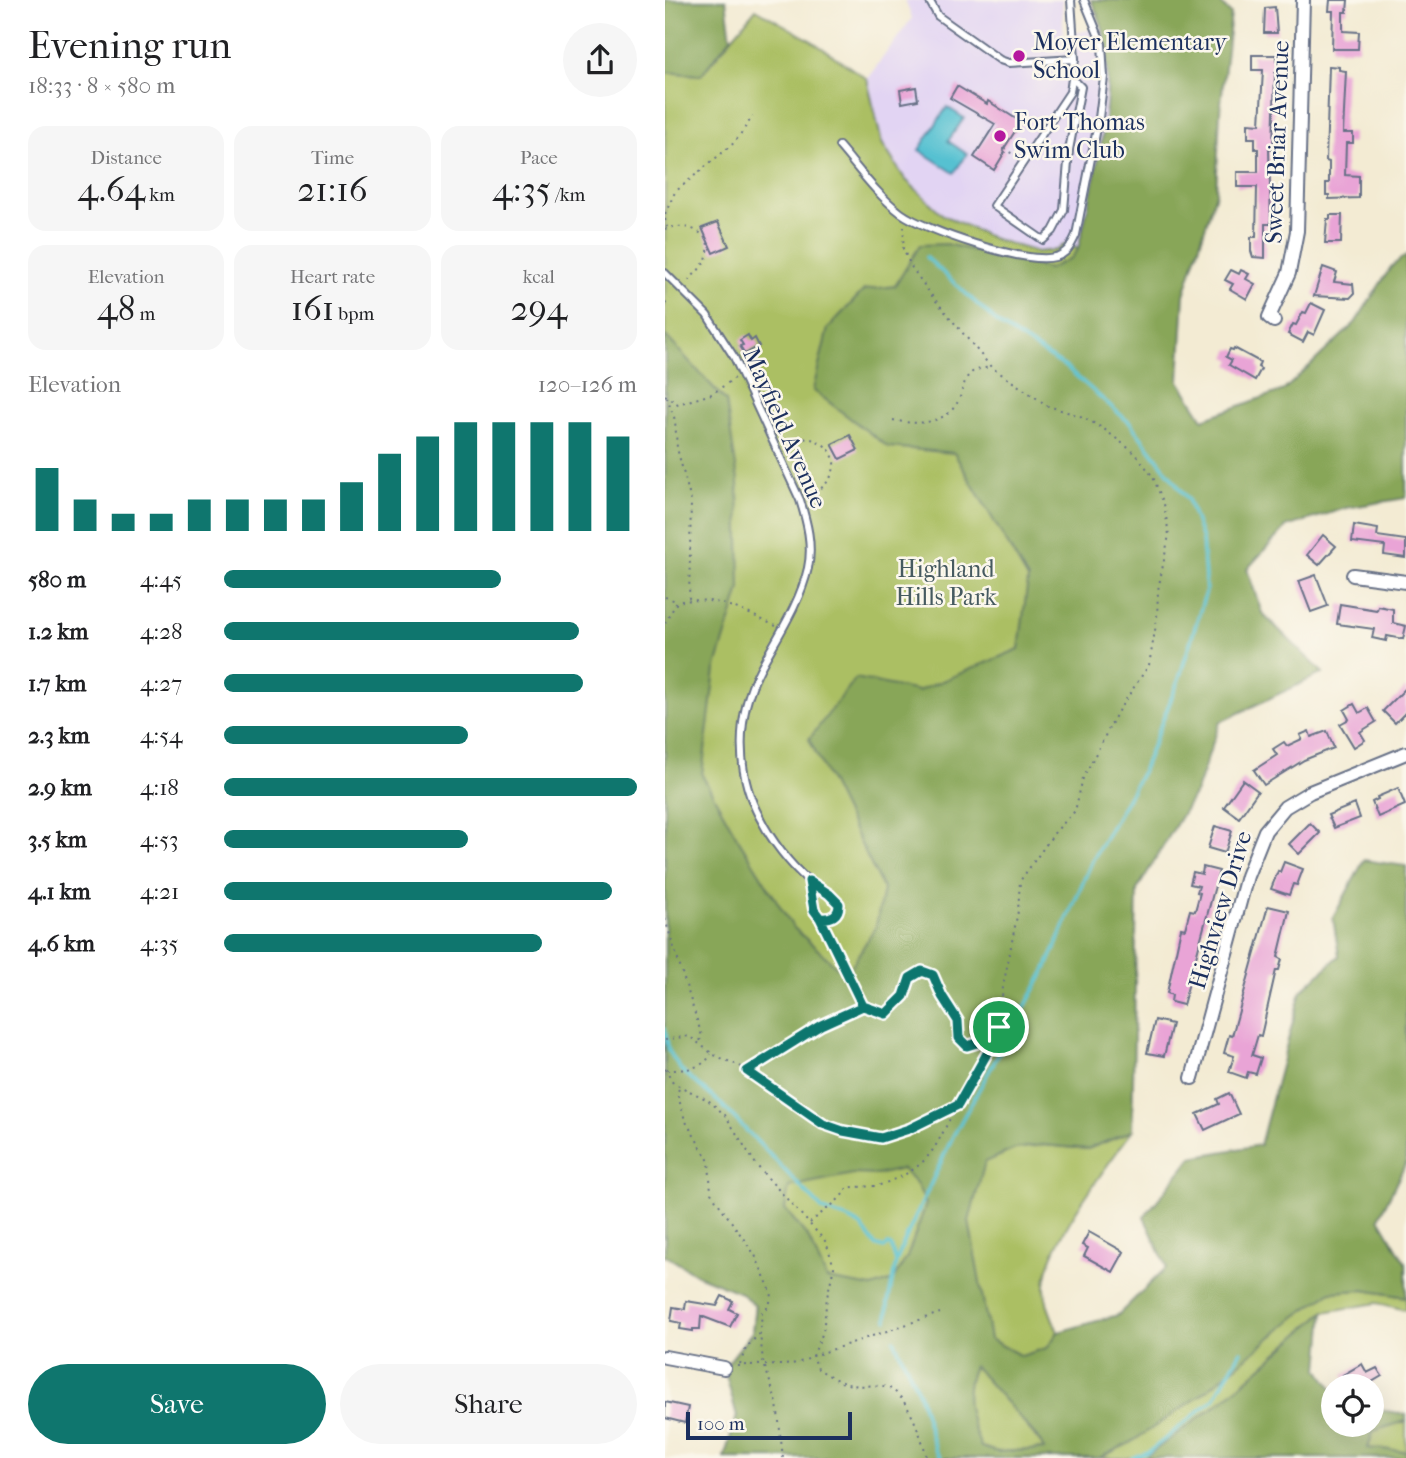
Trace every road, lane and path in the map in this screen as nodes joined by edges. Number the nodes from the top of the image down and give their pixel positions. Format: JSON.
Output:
{"nodes":[{"id":1,"x":929,"y":0,"type":"edge"},
{"id":2,"x":1071,"y":0,"type":"edge"},
{"id":3,"x":1084,"y":0,"type":"edge"},
{"id":4,"x":1303,"y":0,"type":"edge"},
{"id":5,"x":1075,"y":59,"type":"junction"},
{"id":6,"x":1073,"y":79,"type":"junction"},
{"id":7,"x":753,"y":116,"type":"dead end"},
{"id":8,"x":839,"y":146,"type":"dead end"},
{"id":9,"x":1004,"y":148,"type":"dead end"},
{"id":10,"x":1015,"y":162,"type":"dead end"},
{"id":11,"x":665,"y":214,"type":"edge"},
{"id":12,"x":904,"y":216,"type":"junction"},
{"id":13,"x":665,"y":219,"type":"edge"},
{"id":14,"x":666,"y":229,"type":"edge"},
{"id":15,"x":665,"y":273,"type":"edge"},
{"id":16,"x":685,"y":284,"type":"dead end"},
{"id":17,"x":670,"y":299,"type":"dead end"},
{"id":18,"x":665,"y":304,"type":"edge"},
{"id":19,"x":1274,"y":321,"type":"dead end"},
{"id":20,"x":991,"y":367,"type":"junction"},
{"id":21,"x":741,"y":373,"type":"junction"},
{"id":22,"x":666,"y":396,"type":"edge"},
{"id":23,"x":893,"y":420,"type":"dead end"},
{"id":24,"x":776,"y":451,"type":"junction"},
{"id":25,"x":800,"y":500,"type":"junction"},
{"id":26,"x":1353,"y":575,"type":"dead end"},
{"id":27,"x":1406,"y":582,"type":"edge"},
{"id":28,"x":665,"y":597,"type":"edge"},
{"id":29,"x":689,"y":600,"type":"junction"},
{"id":30,"x":677,"y":602,"type":"junction"},
{"id":31,"x":665,"y":623,"type":"edge"},
{"id":32,"x":782,"y":629,"type":"junction"},
{"id":33,"x":1406,"y":753,"type":"edge"},
{"id":34,"x":809,"y":881,"type":"junction"},
{"id":35,"x":820,"y":918,"type":"junction"},
{"id":36,"x":665,"y":919,"type":"edge"},
{"id":37,"x":863,"y":1006,"type":"junction"},
{"id":38,"x":999,"y":1027,"type":"junction"},
{"id":39,"x":665,"y":1040,"type":"edge"},
{"id":40,"x":699,"y":1042,"type":"junction"},
{"id":41,"x":712,"y":1053,"type":"junction"},
{"id":42,"x":665,"y":1070,"type":"edge"},
{"id":43,"x":747,"y":1071,"type":"junction"},
{"id":44,"x":1192,"y":1078,"type":"dead end"},
{"id":45,"x":680,"y":1087,"type":"junction"},
{"id":46,"x":958,"y":1105,"type":"junction"},
{"id":47,"x":810,"y":1223,"type":"junction"},
{"id":48,"x":940,"y":1313,"type":"dead end"},
{"id":49,"x":759,"y":1334,"type":"junction"},
{"id":50,"x":813,"y":1356,"type":"junction"},
{"id":51,"x":665,"y":1357,"type":"edge"},
{"id":52,"x":740,"y":1366,"type":"junction"},
{"id":53,"x":766,"y":1366,"type":"junction"},
{"id":54,"x":724,"y":1368,"type":"joint"},
{"id":55,"x":783,"y":1458,"type":"edge"},
{"id":56,"x":927,"y":1458,"type":"edge"}],
"edges":[{"from":1,"to":5,"type":"lane"},
{"from":2,"to":5,"type":"lane"},
{"from":3,"to":12,"type":"lane"},
{"from":4,"to":19,"type":"street","name":"Sweet Briar Avenue"},
{"from":5,"to":6,"type":"lane"},
{"from":6,"to":6,"type":"lane"},
{"from":7,"to":11,"type":"path"},
{"from":8,"to":12,"type":"lane"},
{"from":9,"to":10,"type":"path"},
{"from":12,"to":20,"type":"path"},
{"from":13,"to":14,"type":"path"},
{"from":14,"to":16,"type":"path"},
{"from":15,"to":21,"type":"lane","name":"Mayfield Avenue"},
{"from":17,"to":18,"type":"path"},
{"from":20,"to":23,"type":"path"},
{"from":20,"to":38,"type":"path"},
{"from":21,"to":22,"type":"path"},
{"from":21,"to":24,"type":"lane","name":"Mayfield Avenue"},
{"from":22,"to":29,"type":"path"},
{"from":24,"to":25,"type":"lane","name":"Mayfield Avenue"},
{"from":24,"to":25,"type":"path"},
{"from":25,"to":32,"type":"lane","name":"Mayfield Avenue"},
{"from":26,"to":27,"type":"street"},
{"from":28,"to":30,"type":"path"},
{"from":29,"to":30,"type":"path"},
{"from":29,"to":32,"type":"path"},
{"from":30,"to":31,"type":"path"},
{"from":32,"to":34,"type":"lane","name":"Mayfield Avenue"},
{"from":33,"to":44,"type":"street","name":"Highview Drive"},
{"from":34,"to":35,"type":"lane","name":"Mayfield Avenue"},
{"from":34,"to":35,"type":"lane","name":"Mayfield Avenue"},
{"from":35,"to":37,"type":"path"},
{"from":36,"to":40,"type":"path"},
{"from":37,"to":38,"type":"path"},
{"from":37,"to":43,"type":"path"},
{"from":38,"to":46,"type":"path"},
{"from":39,"to":40,"type":"path"},
{"from":40,"to":41,"type":"path"},
{"from":41,"to":42,"type":"path"},
{"from":41,"to":43,"type":"path"},
{"from":42,"to":45,"type":"path"},
{"from":43,"to":46,"type":"path"},
{"from":45,"to":47,"type":"path"},
{"from":45,"to":49,"type":"path"},
{"from":46,"to":47,"type":"path"},
{"from":47,"to":50,"type":"path"},
{"from":48,"to":50,"type":"path"},
{"from":49,"to":52,"type":"path"},
{"from":49,"to":53,"type":"path"},
{"from":50,"to":53,"type":"path"},
{"from":50,"to":56,"type":"path"},
{"from":51,"to":54,"type":"street"},
{"from":52,"to":53,"type":"path"},
{"from":52,"to":54,"type":"path"},
{"from":53,"to":55,"type":"path"}]}
